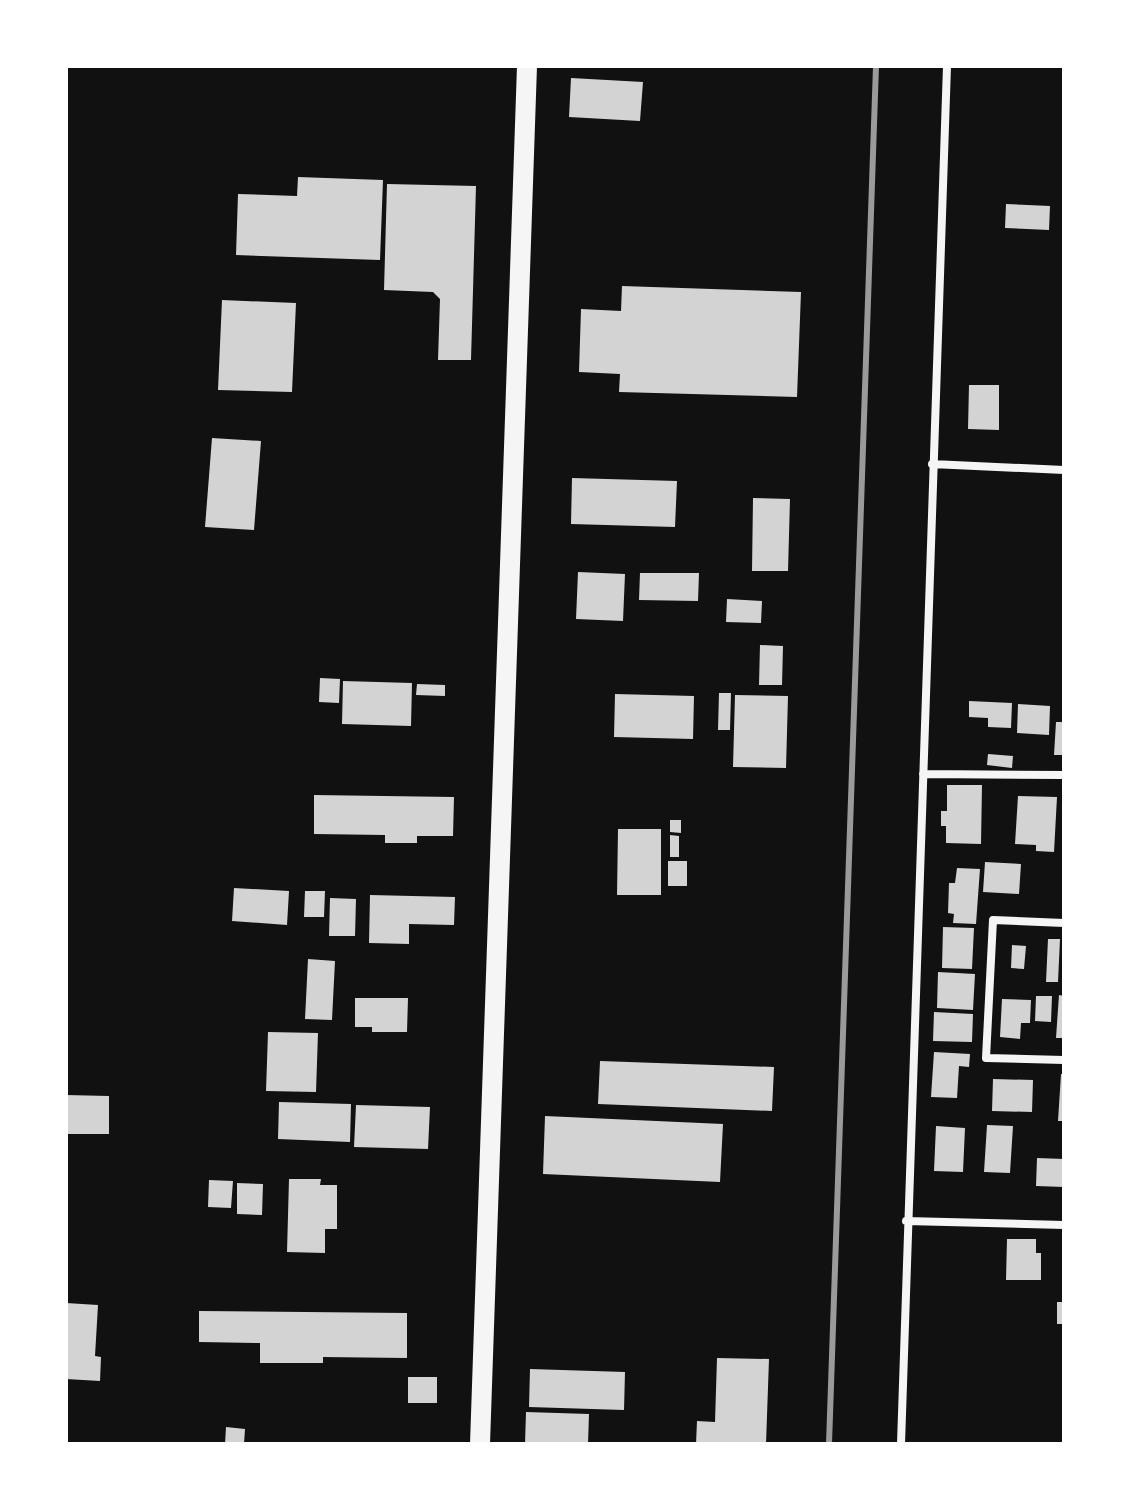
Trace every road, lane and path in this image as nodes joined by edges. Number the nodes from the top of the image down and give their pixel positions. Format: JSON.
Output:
{"nodes":[{"id":1,"x":527,"y":66,"type":"edge"},
{"id":2,"x":947,"y":66,"type":"edge"},
{"id":3,"x":932,"y":464,"type":"junction"},
{"id":4,"x":1064,"y":470,"type":"edge"},
{"id":5,"x":923,"y":774,"type":"junction"},
{"id":6,"x":1064,"y":775,"type":"edge"},
{"id":7,"x":1064,"y":923,"type":"edge"},
{"id":8,"x":1064,"y":1060,"type":"edge"},
{"id":9,"x":906,"y":1221,"type":"junction"},
{"id":10,"x":1064,"y":1225,"type":"edge"},
{"id":11,"x":480,"y":1444,"type":"edge"},
{"id":12,"x":901,"y":1444,"type":"edge"}],
"edges":[{"from":1,"to":11,"type":"highway"},
{"from":2,"to":3,"type":"street"},
{"from":3,"to":4,"type":"street"},
{"from":3,"to":5,"type":"street"},
{"from":5,"to":6,"type":"street"},
{"from":5,"to":9,"type":"street"},
{"from":7,"to":8,"type":"street"},
{"from":9,"to":10,"type":"street"},
{"from":9,"to":12,"type":"street"}]}
